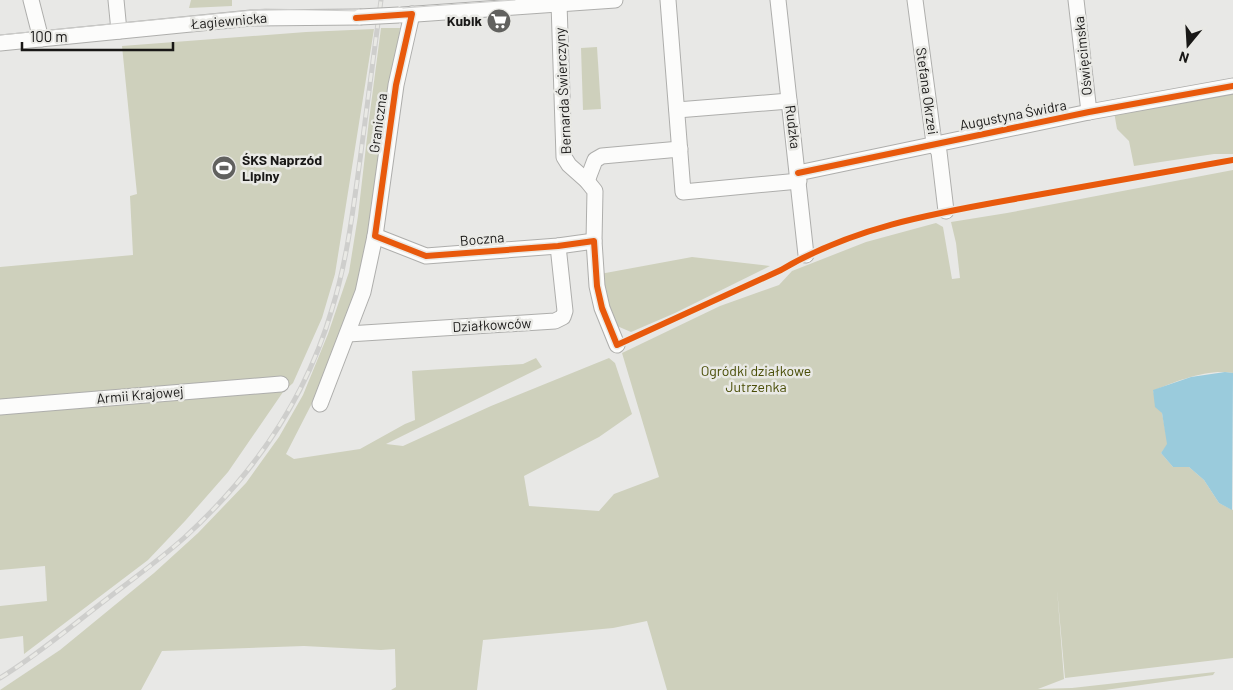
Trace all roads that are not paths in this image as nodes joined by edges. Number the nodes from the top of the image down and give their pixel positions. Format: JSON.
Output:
{"nodes":[{"id":1,"x":31,"y":0,"type":"edge"},
{"id":2,"x":116,"y":0,"type":"edge"},
{"id":3,"x":615,"y":0,"type":"edge"},
{"id":4,"x":668,"y":0,"type":"edge"},
{"id":5,"x":778,"y":0,"type":"edge"},
{"id":6,"x":915,"y":0,"type":"edge"},
{"id":7,"x":1076,"y":0,"type":"edge"},
{"id":8,"x":558,"y":3,"type":"junction"},
{"id":9,"x":406,"y":15,"type":"junction"},
{"id":10,"x":119,"y":31,"type":"junction"},
{"id":11,"x":41,"y":39,"type":"junction"},
{"id":12,"x":0,"y":43,"type":"edge"},
{"id":13,"x":1233,"y":86,"type":"edge"},
{"id":14,"x":789,"y":101,"type":"junction"},
{"id":15,"x":677,"y":110,"type":"junction"},
{"id":16,"x":1089,"y":112,"type":"junction"},
{"id":17,"x":934,"y":144,"type":"junction"},
{"id":18,"x":680,"y":149,"type":"junction"},
{"id":19,"x":798,"y":177,"type":"junction"},
{"id":20,"x":587,"y":181,"type":"junction"},
{"id":21,"x":946,"y":211,"type":"dead end"},
{"id":22,"x":375,"y":236,"type":"junction"},
{"id":23,"x":594,"y":241,"type":"junction"},
{"id":24,"x":558,"y":246,"type":"junction"},
{"id":25,"x":806,"y":255,"type":"dead end"},
{"id":26,"x":348,"y":334,"type":"junction"},
{"id":27,"x":617,"y":345,"type":"dead end"},
{"id":28,"x":281,"y":384,"type":"dead end"},
{"id":29,"x":320,"y":404,"type":"dead end"},
{"id":30,"x":0,"y":407,"type":"edge"}],
"edges":[{"from":1,"to":11,"type":"street"},
{"from":2,"to":10,"type":"street"},
{"from":3,"to":8,"type":"street","name":"Łagiewnicka"},
{"from":4,"to":15,"type":"street"},
{"from":5,"to":14,"type":"street","name":"Rudzka"},
{"from":6,"to":17,"type":"street","name":"Stefana Okrzei"},
{"from":7,"to":16,"type":"street","name":"Oświęcimska"},
{"from":8,"to":9,"type":"street","name":"Łagiewnicka"},
{"from":8,"to":20,"type":"street","name":"Bernarda Świerczyny"},
{"from":9,"to":10,"type":"street","name":"Łagiewnicka","bridge":true},
{"from":9,"to":22,"type":"street","name":"Graniczna"},
{"from":10,"to":11,"type":"street","name":"Łagiewnicka"},
{"from":11,"to":12,"type":"street","name":"Łagiewnicka"},
{"from":13,"to":16,"type":"street","name":"Augustyna Świdra"},
{"from":14,"to":15,"type":"street"},
{"from":14,"to":19,"type":"street","name":"Rudzka"},
{"from":15,"to":18,"type":"street"},
{"from":16,"to":17,"type":"street","name":"Augustyna Świdra"},
{"from":17,"to":19,"type":"street","name":"Augustyna Świdra"},
{"from":17,"to":21,"type":"street","name":"Stefana Okrzei"},
{"from":18,"to":19,"type":"street","name":"Augustyna Świdra"},
{"from":18,"to":20,"type":"street"},
{"from":19,"to":25,"type":"street","name":"Rudzka"},
{"from":20,"to":23,"type":"street","name":"Bernarda Świerczyny"},
{"from":22,"to":24,"type":"street","name":"Boczna"},
{"from":22,"to":26,"type":"street","name":"Graniczna"},
{"from":23,"to":24,"type":"street","name":"Boczna"},
{"from":23,"to":27,"type":"street","name":"Bernarda Świerczyny"},
{"from":24,"to":26,"type":"street","name":"Działkowców"},
{"from":26,"to":29,"type":"street","name":"Graniczna"},
{"from":28,"to":30,"type":"street","name":"Armii Krajowej"}]}
